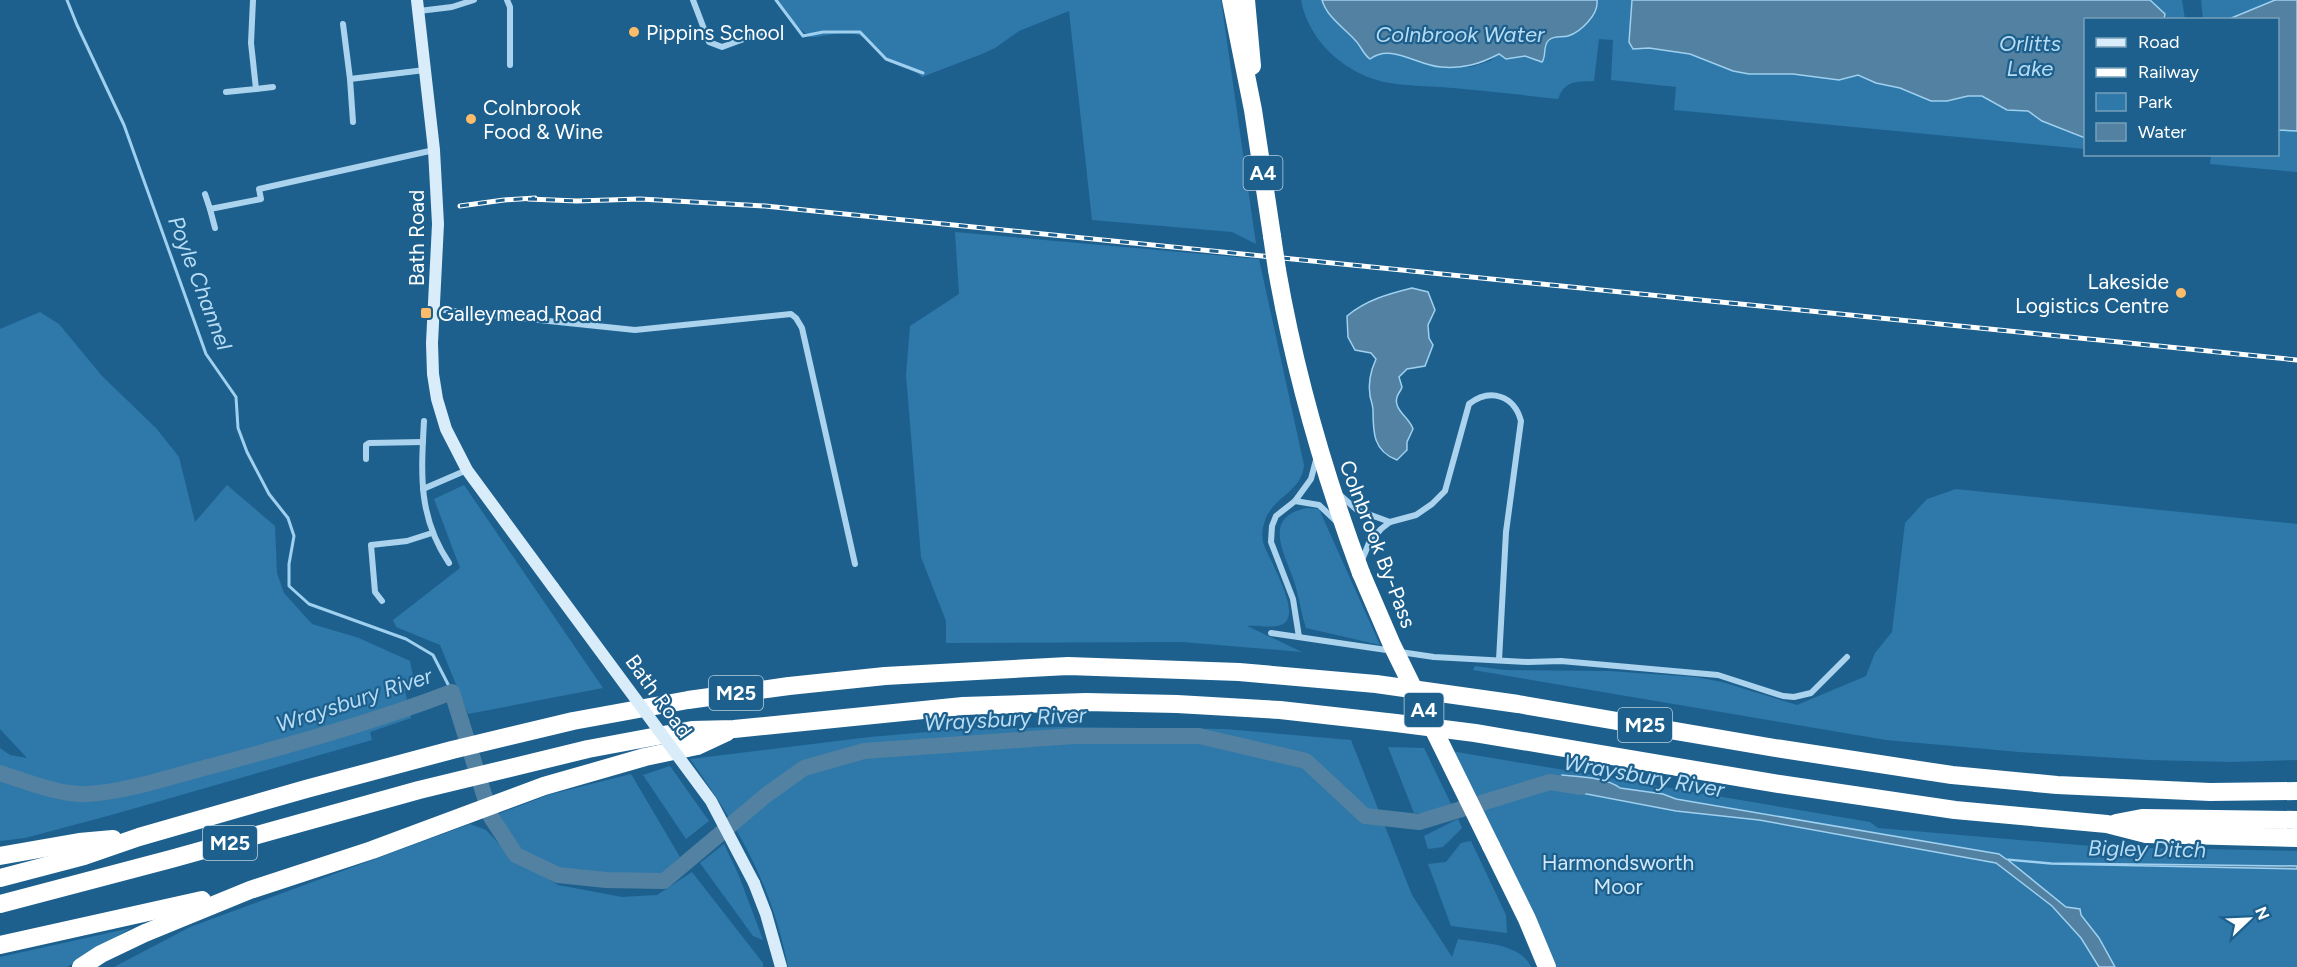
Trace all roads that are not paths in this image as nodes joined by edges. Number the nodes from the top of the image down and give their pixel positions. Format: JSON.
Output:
{"nodes":[{"id":1,"x":253,"y":0,"type":"edge"},
{"id":2,"x":474,"y":0,"type":"edge"},
{"id":3,"x":507,"y":0,"type":"edge"},
{"id":4,"x":693,"y":0,"type":"edge"},
{"id":5,"x":1231,"y":0,"type":"edge"},
{"id":6,"x":1246,"y":0,"type":"edge"},
{"id":7,"x":418,"y":5,"type":"edge"},
{"id":8,"x":343,"y":24,"type":"dead end"},
{"id":9,"x":763,"y":32,"type":"dead end"},
{"id":10,"x":510,"y":65,"type":"dead end"},
{"id":11,"x":425,"y":70,"type":"junction"},
{"id":12,"x":350,"y":79,"type":"junction"},
{"id":13,"x":273,"y":87,"type":"dead end"},
{"id":14,"x":256,"y":88,"type":"junction"},
{"id":15,"x":226,"y":92,"type":"dead end"},
{"id":16,"x":1253,"y":110,"type":"junction"},
{"id":17,"x":353,"y":123,"type":"dead end"},
{"id":18,"x":434,"y":150,"type":"junction"},
{"id":19,"x":262,"y":179,"type":"dead end"},
{"id":20,"x":264,"y":187,"type":"junction"},
{"id":21,"x":205,"y":194,"type":"dead end"},
{"id":22,"x":210,"y":209,"type":"junction"},
{"id":23,"x":214,"y":228,"type":"dead end"},
{"id":24,"x":435,"y":309,"type":"junction"},
{"id":25,"x":424,"y":421,"type":"dead end"},
{"id":26,"x":423,"y":442,"type":"junction"},
{"id":27,"x":1318,"y":445,"type":"junction"},
{"id":28,"x":366,"y":459,"type":"dead end"},
{"id":29,"x":466,"y":470,"type":"junction"},
{"id":30,"x":1329,"y":483,"type":"junction"},
{"id":31,"x":423,"y":489,"type":"junction"},
{"id":32,"x":1295,"y":501,"type":"junction"},
{"id":33,"x":1390,"y":522,"type":"junction"},
{"id":34,"x":432,"y":532,"type":"junction"},
{"id":35,"x":1346,"y":532,"type":"junction"},
{"id":36,"x":449,"y":563,"type":"dead end"},
{"id":37,"x":855,"y":564,"type":"dead end"},
{"id":38,"x":1361,"y":573,"type":"junction"},
{"id":39,"x":382,"y":601,"type":"dead end"},
{"id":40,"x":1271,"y":633,"type":"dead end"},
{"id":41,"x":1299,"y":637,"type":"junction"},
{"id":42,"x":1847,"y":657,"type":"dead end"},
{"id":43,"x":1498,"y":660,"type":"junction"},
{"id":44,"x":734,"y":729,"type":"junction"},
{"id":45,"x":2297,"y":791,"type":"edge"},
{"id":46,"x":2297,"y":820,"type":"edge"},
{"id":47,"x":2107,"y":824,"type":"junction"},
{"id":48,"x":139,"y":837,"type":"junction"},
{"id":49,"x":2297,"y":838,"type":"edge"},
{"id":50,"x":0,"y":856,"type":"edge"},
{"id":51,"x":0,"y":878,"type":"edge"},
{"id":52,"x":250,"y":890,"type":"junction"},
{"id":53,"x":0,"y":904,"type":"edge"},
{"id":54,"x":0,"y":945,"type":"edge"},
{"id":55,"x":81,"y":967,"type":"edge"},
{"id":56,"x":781,"y":967,"type":"edge"},
{"id":57,"x":1547,"y":967,"type":"edge"}],
"edges":[{"from":1,"to":14,"type":"street"},
{"from":2,"to":7,"type":"street"},
{"from":3,"to":10,"type":"street"},
{"from":4,"to":9,"type":"street"},
{"from":5,"to":16,"type":"highway","name":"Colnbrook By-Pass","number":"A4"},
{"from":6,"to":16,"type":"highway","name":"Colnbrook By-Pass","number":"A4"},
{"from":7,"to":11,"type":"street","name":"Bath Road"},
{"from":8,"to":12,"type":"street"},
{"from":11,"to":12,"type":"street"},
{"from":11,"to":18,"type":"street","name":"Bath Road"},
{"from":12,"to":17,"type":"street"},
{"from":13,"to":14,"type":"street"},
{"from":14,"to":15,"type":"street"},
{"from":16,"to":27,"type":"highway","name":"Colnbrook By-Pass","number":"A4","bridge":true},
{"from":18,"to":20,"type":"street"},
{"from":18,"to":24,"type":"street","name":"Bath Road"},
{"from":19,"to":20,"type":"street"},
{"from":20,"to":22,"type":"street"},
{"from":21,"to":22,"type":"street"},
{"from":22,"to":23,"type":"street"},
{"from":24,"to":29,"type":"street","name":"Bath Road"},
{"from":24,"to":37,"type":"street"},
{"from":25,"to":26,"type":"street"},
{"from":26,"to":28,"type":"street"},
{"from":26,"to":31,"type":"street"},
{"from":27,"to":30,"type":"highway","name":"Colnbrook By-Pass","number":"A4"},
{"from":27,"to":32,"type":"street"},
{"from":29,"to":31,"type":"street"},
{"from":29,"to":56,"type":"street","name":"Bath Road","bridge":true},
{"from":30,"to":33,"type":"street"},
{"from":30,"to":35,"type":"highway","name":"Colnbrook By-Pass","number":"A4"},
{"from":31,"to":34,"type":"street"},
{"from":32,"to":35,"type":"street"},
{"from":32,"to":41,"type":"street"},
{"from":33,"to":38,"type":"street"},
{"from":33,"to":43,"type":"street"},
{"from":34,"to":36,"type":"street"},
{"from":34,"to":39,"type":"street"},
{"from":35,"to":38,"type":"highway","name":"Colnbrook By-Pass","number":"A4"},
{"from":38,"to":57,"type":"highway","name":"Colnbrook By-Pass","number":"A4","bridge":true},
{"from":40,"to":41,"type":"street"},
{"from":41,"to":43,"type":"street"},
{"from":42,"to":43,"type":"street"},
{"from":44,"to":47,"type":"highway","number":"M25"},
{"from":44,"to":52,"type":"highway","number":"M25"},
{"from":44,"to":53,"type":"highway","number":"M25"},
{"from":45,"to":48,"type":"highway","number":"M25"},
{"from":46,"to":47,"type":"highway","number":"M25"},
{"from":47,"to":49,"type":"highway"},
{"from":48,"to":50,"type":"highway","number":"M25"},
{"from":48,"to":51,"type":"highway","number":"M25"},
{"from":52,"to":54,"type":"highway","number":"M25"},
{"from":52,"to":55,"type":"highway","number":"M25"}]}
